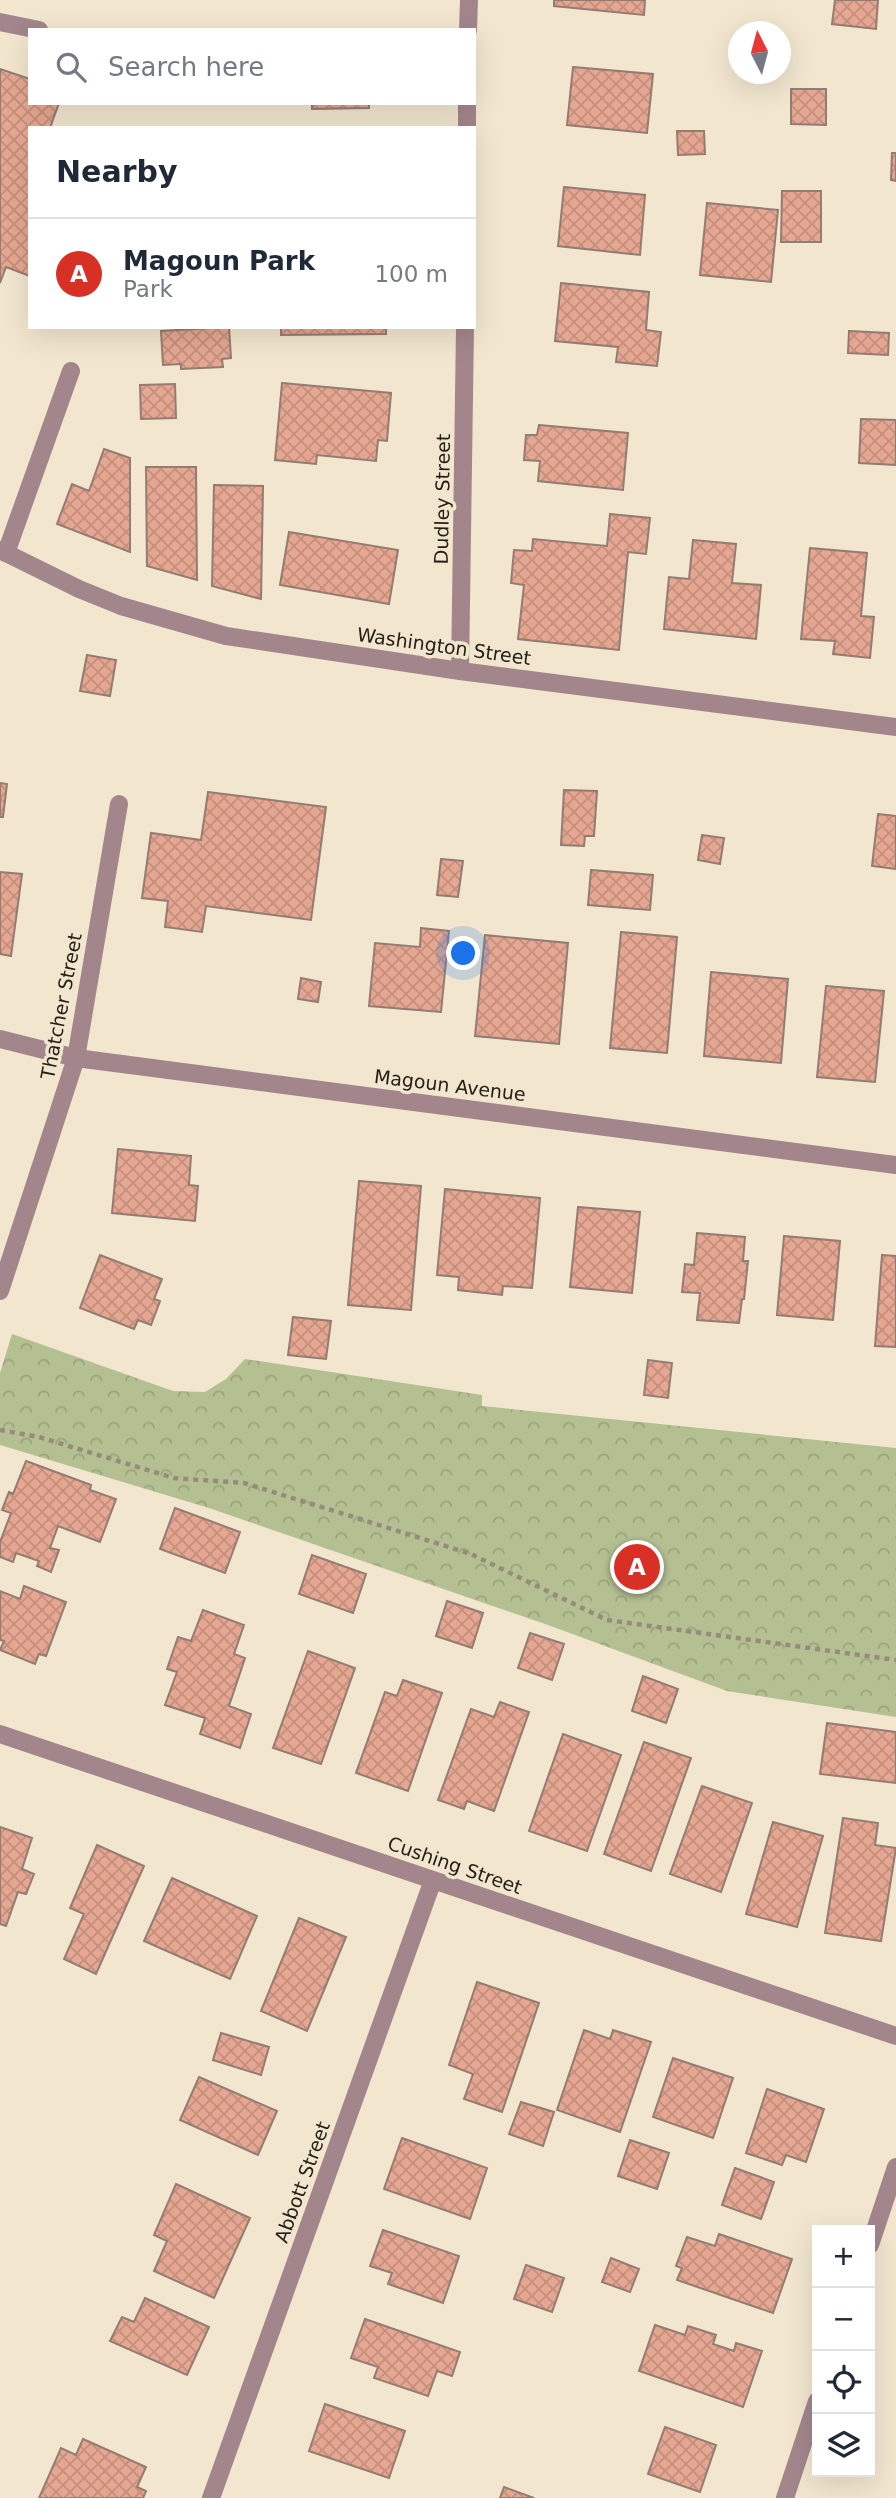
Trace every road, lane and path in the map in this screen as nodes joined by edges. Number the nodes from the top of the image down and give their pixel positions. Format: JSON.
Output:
{"nodes":[{"id":1,"x":469,"y":0,"type":"edge"},
{"id":2,"x":0,"y":22,"type":"edge"},
{"id":3,"x":29,"y":28,"type":"edge"},
{"id":4,"x":468,"y":28,"type":"edge"},
{"id":5,"x":467,"y":105,"type":"edge"},
{"id":6,"x":467,"y":126,"type":"edge"},
{"id":7,"x":465,"y":329,"type":"edge"},
{"id":8,"x":71,"y":371,"type":"dead end"},
{"id":9,"x":3,"y":552,"type":"edge"},
{"id":10,"x":460,"y":671,"type":"junction"},
{"id":11,"x":896,"y":727,"type":"edge"},
{"id":12,"x":119,"y":804,"type":"dead end"},
{"id":13,"x":0,"y":1039,"type":"edge"},
{"id":14,"x":76,"y":1058,"type":"junction"},
{"id":15,"x":896,"y":1165,"type":"edge"},
{"id":16,"x":0,"y":1292,"type":"edge"},
{"id":17,"x":0,"y":1430,"type":"edge"},
{"id":18,"x":896,"y":1660,"type":"edge"},
{"id":19,"x":0,"y":1734,"type":"edge"},
{"id":20,"x":433,"y":1880,"type":"junction"},
{"id":21,"x":896,"y":2036,"type":"edge"},
{"id":22,"x":896,"y":2167,"type":"edge"},
{"id":23,"x":875,"y":2230,"type":"edge"},
{"id":24,"x":813,"y":2414,"type":"edge"},
{"id":25,"x":211,"y":2498,"type":"edge"},
{"id":26,"x":785,"y":2498,"type":"edge"}],
"edges":[{"from":1,"to":4,"type":"street"},
{"from":2,"to":3,"type":"street"},
{"from":5,"to":6,"type":"street"},
{"from":7,"to":10,"type":"street","name":"Dudley Street"},
{"from":8,"to":9,"type":"street"},
{"from":9,"to":10,"type":"street","name":"Washington Street"},
{"from":10,"to":11,"type":"street","name":"Washington Street"},
{"from":12,"to":14,"type":"street","name":"Thatcher Street"},
{"from":13,"to":14,"type":"street","name":"Magoun Avenue"},
{"from":14,"to":15,"type":"street","name":"Magoun Avenue"},
{"from":14,"to":16,"type":"street","name":"Thatcher Street"},
{"from":17,"to":18,"type":"path"},
{"from":19,"to":20,"type":"street","name":"Cushing Street"},
{"from":20,"to":21,"type":"street","name":"Cushing Street"},
{"from":20,"to":25,"type":"street","name":"Abbott Street"},
{"from":22,"to":23,"type":"street"},
{"from":24,"to":26,"type":"street"}]}
